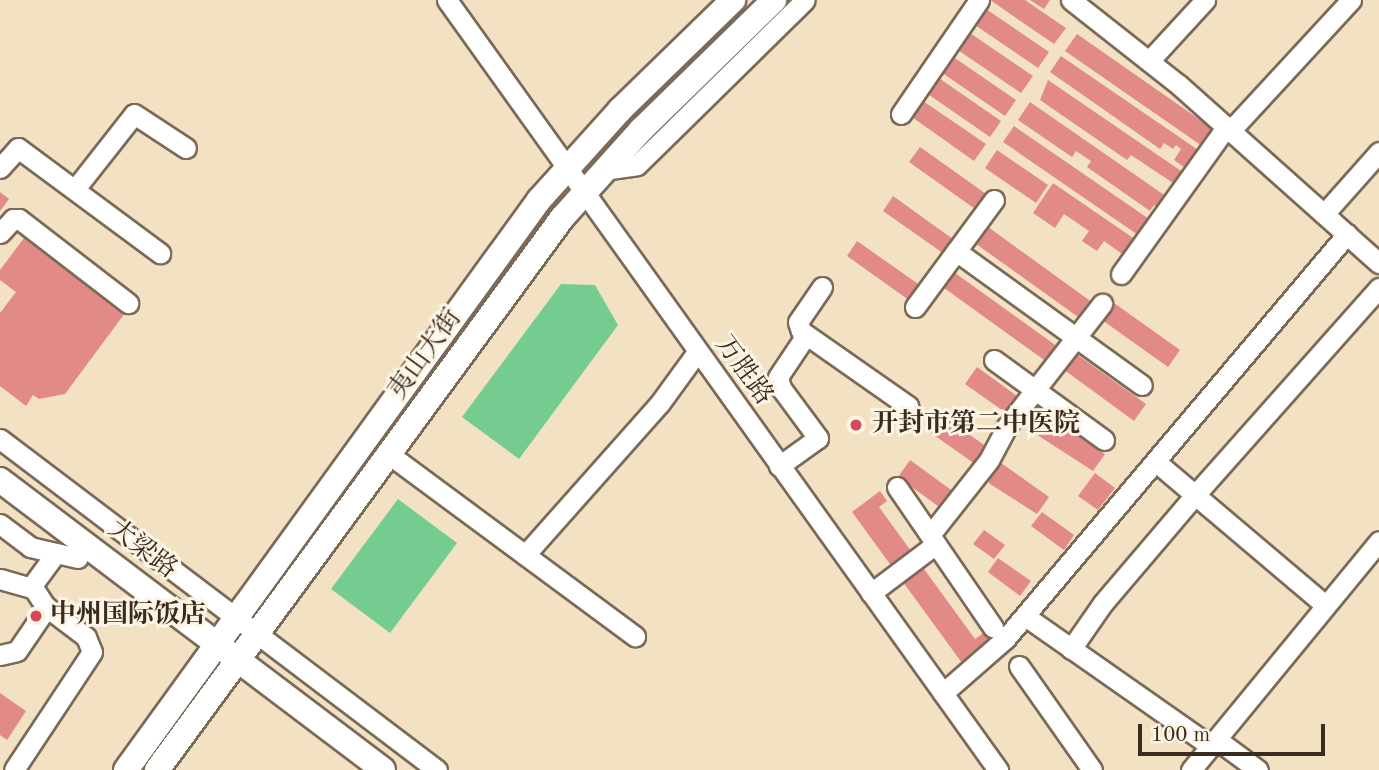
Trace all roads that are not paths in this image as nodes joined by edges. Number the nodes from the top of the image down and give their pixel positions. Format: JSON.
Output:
{"nodes":[{"id":1,"x":447,"y":0,"type":"edge"},
{"id":2,"x":733,"y":0,"type":"edge"},
{"id":3,"x":774,"y":0,"type":"edge"},
{"id":4,"x":805,"y":0,"type":"edge"},
{"id":5,"x":979,"y":0,"type":"edge"},
{"id":6,"x":1205,"y":0,"type":"edge"},
{"id":7,"x":1351,"y":0,"type":"edge"},
{"id":8,"x":1078,"y":2,"type":"edge"},
{"id":9,"x":1149,"y":61,"type":"junction"},
{"id":10,"x":901,"y":114,"type":"dead end"},
{"id":11,"x":1229,"y":128,"type":"junction"},
{"id":12,"x":186,"y":148,"type":"dead end"},
{"id":13,"x":1379,"y":152,"type":"edge"},
{"id":14,"x":0,"y":168,"type":"edge"},
{"id":15,"x":565,"y":170,"type":"junction"},
{"id":16,"x":603,"y":170,"type":"junction"},
{"id":17,"x":75,"y":189,"type":"junction"},
{"id":18,"x":583,"y":194,"type":"junction"},
{"id":19,"x":994,"y":200,"type":"dead end"},
{"id":20,"x":1324,"y":214,"type":"junction"},
{"id":21,"x":0,"y":233,"type":"edge"},
{"id":22,"x":1347,"y":234,"type":"junction"},
{"id":23,"x":956,"y":251,"type":"junction"},
{"id":24,"x":160,"y":253,"type":"dead end"},
{"id":25,"x":1379,"y":263,"type":"edge"},
{"id":26,"x":1121,"y":274,"type":"dead end"},
{"id":27,"x":821,"y":287,"type":"dead end"},
{"id":28,"x":1379,"y":288,"type":"edge"},
{"id":29,"x":128,"y":303,"type":"dead end"},
{"id":30,"x":1102,"y":304,"type":"dead end"},
{"id":31,"x":915,"y":307,"type":"dead end"},
{"id":32,"x":806,"y":335,"type":"junction"},
{"id":33,"x":1076,"y":337,"type":"junction"},
{"id":34,"x":697,"y":352,"type":"junction"},
{"id":35,"x":994,"y":360,"type":"dead end"},
{"id":36,"x":1142,"y":385,"type":"dead end"},
{"id":37,"x":1035,"y":390,"type":"junction"},
{"id":38,"x":910,"y":414,"type":"dead end"},
{"id":39,"x":0,"y":439,"type":"edge"},
{"id":40,"x":1104,"y":440,"type":"dead end"},
{"id":41,"x":390,"y":456,"type":"junction"},
{"id":42,"x":1156,"y":462,"type":"junction"},
{"id":43,"x":779,"y":466,"type":"junction"},
{"id":44,"x":0,"y":480,"type":"edge"},
{"id":45,"x":897,"y":487,"type":"dead end"},
{"id":46,"x":1195,"y":495,"type":"junction"},
{"id":47,"x":0,"y":499,"type":"edge"},
{"id":48,"x":0,"y":524,"type":"edge"},
{"id":49,"x":933,"y":540,"type":"junction"},
{"id":50,"x":1379,"y":541,"type":"edge"},
{"id":51,"x":525,"y":555,"type":"junction"},
{"id":52,"x":67,"y":556,"type":"junction"},
{"id":53,"x":0,"y":579,"type":"edge"},
{"id":54,"x":31,"y":587,"type":"junction"},
{"id":55,"x":871,"y":593,"type":"junction"},
{"id":56,"x":1324,"y":604,"type":"junction"},
{"id":57,"x":47,"y":607,"type":"junction"},
{"id":58,"x":1024,"y":617,"type":"junction"},
{"id":59,"x":236,"y":618,"type":"junction"},
{"id":60,"x":993,"y":627,"type":"dead end"},
{"id":61,"x":258,"y":634,"type":"junction"},
{"id":62,"x":635,"y":636,"type":"dead end"},
{"id":63,"x":1071,"y":649,"type":"junction"},
{"id":64,"x":212,"y":651,"type":"junction"},
{"id":65,"x":0,"y":655,"type":"edge"},
{"id":66,"x":1019,"y":666,"type":"dead end"},
{"id":67,"x":233,"y":667,"type":"junction"},
{"id":68,"x":943,"y":693,"type":"junction"},
{"id":69,"x":1214,"y":742,"type":"junction"},
{"id":70,"x":14,"y":770,"type":"edge"},
{"id":71,"x":125,"y":770,"type":"edge"},
{"id":72,"x":157,"y":770,"type":"edge"},
{"id":73,"x":357,"y":770,"type":"edge"},
{"id":74,"x":383,"y":770,"type":"edge"},
{"id":75,"x":438,"y":770,"type":"edge"},
{"id":76,"x":998,"y":770,"type":"edge"},
{"id":77,"x":1092,"y":770,"type":"edge"},
{"id":78,"x":1191,"y":770,"type":"edge"},
{"id":79,"x":1258,"y":770,"type":"edge"}],
"edges":[{"from":1,"to":15,"type":"street","name":"万胜路"},
{"from":2,"to":15,"type":"main road","name":"夷山大街"},
{"from":3,"to":16,"type":"main road","name":"夷山大街"},
{"from":4,"to":16,"type":"street"},
{"from":5,"to":10,"type":"street"},
{"from":6,"to":9,"type":"street"},
{"from":7,"to":11,"type":"street"},
{"from":8,"to":9,"type":"street"},
{"from":9,"to":11,"type":"street"},
{"from":11,"to":20,"type":"street"},
{"from":11,"to":26,"type":"street"},
{"from":12,"to":17,"type":"street"},
{"from":13,"to":20,"type":"street"},
{"from":14,"to":17,"type":"street"},
{"from":15,"to":18,"type":"street","name":"万胜路"},
{"from":15,"to":59,"type":"main road","name":"夷山大街"},
{"from":16,"to":18,"type":"main road","name":"夷山大街"},
{"from":17,"to":24,"type":"street"},
{"from":18,"to":34,"type":"street","name":"万胜路"},
{"from":18,"to":41,"type":"main road","name":"夷山大街"},
{"from":19,"to":23,"type":"street"},
{"from":20,"to":22,"type":"street"},
{"from":21,"to":29,"type":"street"},
{"from":22,"to":25,"type":"street"},
{"from":22,"to":42,"type":"street"},
{"from":23,"to":31,"type":"street"},
{"from":23,"to":33,"type":"street"},
{"from":27,"to":32,"type":"street"},
{"from":28,"to":46,"type":"street"},
{"from":30,"to":33,"type":"street"},
{"from":32,"to":38,"type":"street"},
{"from":32,"to":43,"type":"street"},
{"from":33,"to":36,"type":"street"},
{"from":33,"to":37,"type":"street"},
{"from":34,"to":43,"type":"street","name":"万胜路"},
{"from":34,"to":51,"type":"street"},
{"from":35,"to":37,"type":"street"},
{"from":37,"to":40,"type":"street"},
{"from":37,"to":49,"type":"street"},
{"from":39,"to":59,"type":"street"},
{"from":41,"to":51,"type":"street"},
{"from":41,"to":61,"type":"main road","name":"夷山大街"},
{"from":42,"to":46,"type":"street"},
{"from":42,"to":58,"type":"street"},
{"from":43,"to":55,"type":"street","name":"万胜路"},
{"from":44,"to":64,"type":"main road","name":"大梁路"},
{"from":45,"to":49,"type":"street"},
{"from":46,"to":56,"type":"street"},
{"from":46,"to":63,"type":"street"},
{"from":47,"to":52,"type":"main road","name":"大梁路"},
{"from":48,"to":52,"type":"street"},
{"from":49,"to":55,"type":"street"},
{"from":49,"to":60,"type":"street"},
{"from":50,"to":56,"type":"street"},
{"from":51,"to":62,"type":"street"},
{"from":52,"to":54,"type":"street"},
{"from":52,"to":64,"type":"main road","name":"大梁路"},
{"from":53,"to":54,"type":"street"},
{"from":54,"to":57,"type":"street"},
{"from":55,"to":68,"type":"street","name":"万胜路"},
{"from":56,"to":69,"type":"street"},
{"from":57,"to":65,"type":"street"},
{"from":57,"to":70,"type":"street"},
{"from":58,"to":63,"type":"street"},
{"from":58,"to":68,"type":"street"},
{"from":59,"to":61,"type":"street"},
{"from":59,"to":64,"type":"main road","name":"夷山大街"},
{"from":61,"to":67,"type":"main road","name":"夷山大街"},
{"from":61,"to":75,"type":"street"},
{"from":63,"to":69,"type":"street"},
{"from":64,"to":67,"type":"main road","name":"大梁路"},
{"from":64,"to":71,"type":"main road","name":"夷山大街"},
{"from":66,"to":77,"type":"street"},
{"from":67,"to":72,"type":"main road","name":"夷山大街"},
{"from":67,"to":73,"type":"main road","name":"大梁路"},
{"from":67,"to":74,"type":"main road","name":"大梁路"},
{"from":68,"to":76,"type":"street","name":"万胜路"},
{"from":69,"to":78,"type":"street"},
{"from":69,"to":79,"type":"street"}]}
